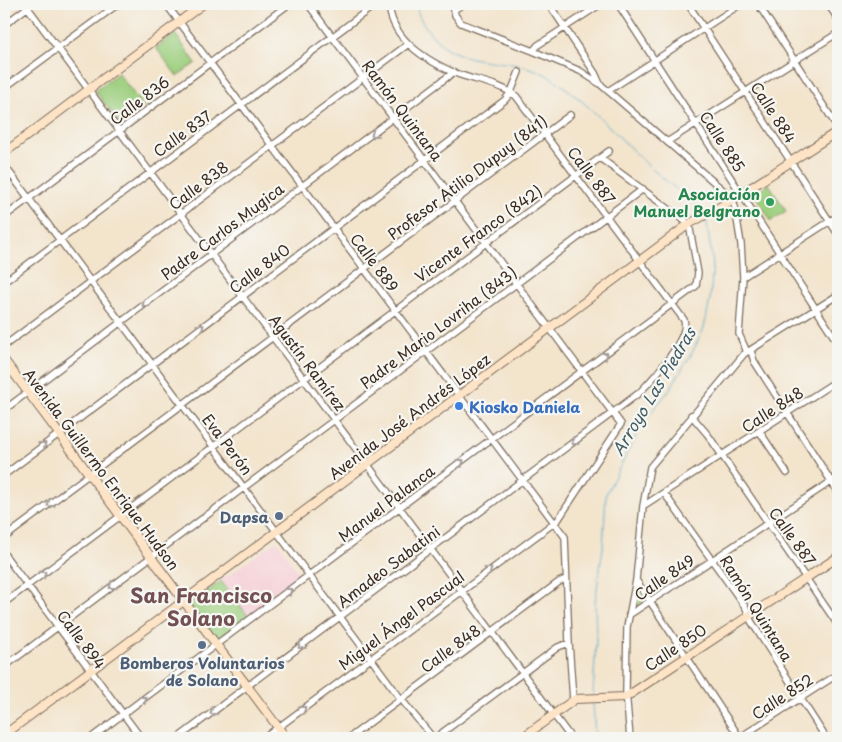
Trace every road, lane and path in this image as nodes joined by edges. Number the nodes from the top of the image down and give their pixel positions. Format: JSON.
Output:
{"nodes":[{"id":1,"x":118,"y":4,"type":"edge"},
{"id":2,"x":166,"y":4,"type":"edge"},
{"id":3,"x":203,"y":4,"type":"edge"},
{"id":4,"x":289,"y":4,"type":"edge"},
{"id":5,"x":308,"y":4,"type":"edge"},
{"id":6,"x":376,"y":4,"type":"edge"},
{"id":7,"x":389,"y":4,"type":"edge"},
{"id":8,"x":464,"y":4,"type":"edge"},
{"id":9,"x":549,"y":4,"type":"edge"},
{"id":10,"x":601,"y":4,"type":"edge"},
{"id":11,"x":618,"y":4,"type":"edge"},
{"id":12,"x":688,"y":4,"type":"edge"},
{"id":13,"x":741,"y":4,"type":"edge"},
{"id":14,"x":758,"y":4,"type":"edge"},
{"id":15,"x":828,"y":4,"type":"edge"},
{"id":16,"x":29,"y":5,"type":"edge"},
{"id":17,"x":453,"y":7,"type":"edge"},
{"id":18,"x":838,"y":19,"type":"edge"},
{"id":19,"x":180,"y":22,"type":"junction"},
{"id":20,"x":4,"y":25,"type":"edge"},
{"id":21,"x":564,"y":27,"type":"junction"},
{"id":22,"x":705,"y":28,"type":"junction"},
{"id":23,"x":838,"y":32,"type":"edge"},
{"id":24,"x":332,"y":37,"type":"junction"},
{"id":25,"x":406,"y":44,"type":"junction"},
{"id":26,"x":58,"y":48,"type":"junction"},
{"id":27,"x":533,"y":51,"type":"junction"},
{"id":28,"x":655,"y":59,"type":"junction"},
{"id":29,"x":794,"y":60,"type":"junction"},
{"id":30,"x":210,"y":63,"type":"junction"},
{"id":31,"x":454,"y":72,"type":"junction"},
{"id":32,"x":519,"y":72,"type":"dead end"},
{"id":33,"x":363,"y":78,"type":"junction"},
{"id":34,"x":600,"y":84,"type":"junction"},
{"id":35,"x":4,"y":88,"type":"edge"},
{"id":36,"x":89,"y":90,"type":"junction"},
{"id":37,"x":608,"y":91,"type":"junction"},
{"id":38,"x":511,"y":92,"type":"junction"},
{"id":39,"x":746,"y":92,"type":"junction"},
{"id":40,"x":242,"y":105,"type":"junction"},
{"id":41,"x":570,"y":115,"type":"dead end"},
{"id":42,"x":394,"y":119,"type":"junction"},
{"id":43,"x":697,"y":124,"type":"junction"},
{"id":44,"x":120,"y":130,"type":"junction"},
{"id":45,"x":838,"y":130,"type":"edge"},
{"id":46,"x":546,"y":134,"type":"junction"},
{"id":47,"x":666,"y":142,"type":"junction"},
{"id":48,"x":272,"y":145,"type":"junction"},
{"id":49,"x":609,"y":151,"type":"dead end"},
{"id":50,"x":4,"y":153,"type":"edge"},
{"id":51,"x":600,"y":158,"type":"junction"},
{"id":52,"x":425,"y":160,"type":"junction"},
{"id":53,"x":791,"y":162,"type":"junction"},
{"id":54,"x":4,"y":165,"type":"edge"},
{"id":55,"x":150,"y":172,"type":"junction"},
{"id":56,"x":578,"y":175,"type":"junction"},
{"id":57,"x":303,"y":186,"type":"junction"},
{"id":58,"x":643,"y":189,"type":"junction"},
{"id":59,"x":742,"y":193,"type":"junction"},
{"id":60,"x":28,"y":198,"type":"junction"},
{"id":61,"x":730,"y":201,"type":"junction"},
{"id":62,"x":455,"y":202,"type":"junction"},
{"id":63,"x":181,"y":213,"type":"junction"},
{"id":64,"x":608,"y":216,"type":"junction"},
{"id":65,"x":838,"y":216,"type":"edge"},
{"id":66,"x":4,"y":217,"type":"edge"},
{"id":67,"x":830,"y":222,"type":"junction"},
{"id":68,"x":689,"y":224,"type":"junction"},
{"id":69,"x":334,"y":228,"type":"junction"},
{"id":70,"x":838,"y":234,"type":"edge"},
{"id":71,"x":60,"y":240,"type":"junction"},
{"id":72,"x":486,"y":243,"type":"junction"},
{"id":73,"x":211,"y":254,"type":"junction"},
{"id":74,"x":781,"y":254,"type":"junction"},
{"id":75,"x":640,"y":261,"type":"junction"},
{"id":76,"x":364,"y":269,"type":"junction"},
{"id":77,"x":743,"y":277,"type":"junction"},
{"id":78,"x":90,"y":281,"type":"junction"},
{"id":79,"x":4,"y":282,"type":"edge"},
{"id":80,"x":516,"y":284,"type":"junction"},
{"id":81,"x":243,"y":295,"type":"junction"},
{"id":82,"x":838,"y":295,"type":"edge"},
{"id":83,"x":673,"y":304,"type":"junction"},
{"id":84,"x":816,"y":309,"type":"junction"},
{"id":85,"x":395,"y":310,"type":"junction"},
{"id":86,"x":121,"y":322,"type":"junction"},
{"id":87,"x":686,"y":323,"type":"joint"},
{"id":88,"x":550,"y":328,"type":"junction"},
{"id":89,"x":274,"y":337,"type":"junction"},
{"id":90,"x":838,"y":343,"type":"edge"},
{"id":91,"x":4,"y":346,"type":"edge"},
{"id":92,"x":749,"y":351,"type":"junction"},
{"id":93,"x":426,"y":352,"type":"junction"},
{"id":94,"x":4,"y":360,"type":"edge"},
{"id":95,"x":153,"y":364,"type":"junction"},
{"id":96,"x":583,"y":372,"type":"junction"},
{"id":97,"x":304,"y":378,"type":"junction"},
{"id":98,"x":838,"y":380,"type":"edge"},
{"id":99,"x":28,"y":392,"type":"junction"},
{"id":100,"x":459,"y":396,"type":"junction"},
{"id":101,"x":183,"y":404,"type":"junction"},
{"id":102,"x":4,"y":410,"type":"edge"},
{"id":103,"x":612,"y":413,"type":"junction"},
{"id":104,"x":787,"y":413,"type":"junction"},
{"id":105,"x":692,"y":415,"type":"junction"},
{"id":106,"x":335,"y":418,"type":"junction"},
{"id":107,"x":621,"y":424,"type":"joint"},
{"id":108,"x":760,"y":432,"type":"junction"},
{"id":109,"x":58,"y":434,"type":"junction"},
{"id":110,"x":491,"y":440,"type":"junction"},
{"id":111,"x":214,"y":446,"type":"junction"},
{"id":112,"x":721,"y":456,"type":"junction"},
{"id":113,"x":368,"y":464,"type":"junction"},
{"id":114,"x":788,"y":473,"type":"dead end"},
{"id":115,"x":4,"y":475,"type":"edge"},
{"id":116,"x":90,"y":475,"type":"junction"},
{"id":117,"x":838,"y":477,"type":"edge"},
{"id":118,"x":522,"y":481,"type":"junction"},
{"id":119,"x":832,"y":481,"type":"junction"},
{"id":120,"x":245,"y":487,"type":"junction"},
{"id":121,"x":838,"y":492,"type":"edge"},
{"id":122,"x":664,"y":493,"type":"junction"},
{"id":123,"x":643,"y":506,"type":"junction"},
{"id":124,"x":400,"y":508,"type":"junction"},
{"id":125,"x":120,"y":515,"type":"junction"},
{"id":126,"x":554,"y":522,"type":"junction"},
{"id":127,"x":768,"y":523,"type":"junction"},
{"id":128,"x":278,"y":531,"type":"junction"},
{"id":129,"x":4,"y":538,"type":"edge"},
{"id":130,"x":431,"y":549,"type":"junction"},
{"id":131,"x":4,"y":554,"type":"edge"},
{"id":132,"x":151,"y":557,"type":"junction"},
{"id":133,"x":838,"y":557,"type":"edge"},
{"id":134,"x":713,"y":560,"type":"junction"},
{"id":135,"x":310,"y":575,"type":"junction"},
{"id":136,"x":807,"y":578,"type":"junction"},
{"id":137,"x":566,"y":579,"type":"junction"},
{"id":138,"x":636,"y":580,"type":"junction"},
{"id":139,"x":27,"y":586,"type":"junction"},
{"id":140,"x":462,"y":590,"type":"junction"},
{"id":141,"x":650,"y":600,"type":"junction"},
{"id":142,"x":184,"y":601,"type":"junction"},
{"id":143,"x":4,"y":603,"type":"edge"},
{"id":144,"x":629,"y":615,"type":"junction"},
{"id":145,"x":748,"y":615,"type":"junction"},
{"id":146,"x":340,"y":617,"type":"junction"},
{"id":147,"x":838,"y":625,"type":"edge"},
{"id":148,"x":58,"y":627,"type":"junction"},
{"id":149,"x":493,"y":631,"type":"junction"},
{"id":150,"x":569,"y":643,"type":"junction"},
{"id":151,"x":216,"y":645,"type":"junction"},
{"id":152,"x":686,"y":656,"type":"junction"},
{"id":153,"x":371,"y":658,"type":"junction"},
{"id":154,"x":4,"y":667,"type":"edge"},
{"id":155,"x":90,"y":671,"type":"junction"},
{"id":156,"x":524,"y":672,"type":"junction"},
{"id":157,"x":838,"y":674,"type":"edge"},
{"id":158,"x":248,"y":686,"type":"junction"},
{"id":159,"x":626,"y":697,"type":"junction"},
{"id":160,"x":801,"y":698,"type":"junction"},
{"id":161,"x":401,"y":699,"type":"junction"},
{"id":162,"x":574,"y":700,"type":"junction"},
{"id":163,"x":554,"y":714,"type":"junction"},
{"id":164,"x":123,"y":715,"type":"junction"},
{"id":165,"x":278,"y":728,"type":"junction"},
{"id":166,"x":4,"y":735,"type":"edge"},
{"id":167,"x":571,"y":737,"type":"edge"},
{"id":168,"x":91,"y":738,"type":"edge"},
{"id":169,"x":141,"y":738,"type":"edge"},
{"id":170,"x":178,"y":738,"type":"edge"},
{"id":171,"x":264,"y":738,"type":"edge"},
{"id":172,"x":286,"y":738,"type":"edge"},
{"id":173,"x":349,"y":738,"type":"edge"},
{"id":174,"x":434,"y":738,"type":"edge"},
{"id":175,"x":522,"y":738,"type":"edge"},
{"id":176,"x":630,"y":738,"type":"edge"},
{"id":177,"x":740,"y":738,"type":"edge"},
{"id":178,"x":826,"y":738,"type":"edge"}],
"edges":[{"from":1,"to":26,"type":"street"},
{"from":2,"to":19,"type":"street","name":"Calle 889"},
{"from":3,"to":19,"type":"main road"},
{"from":4,"to":30,"type":"street","name":"Calle 836"},
{"from":5,"to":24,"type":"street","name":"Ramón Quintana"},
{"from":6,"to":24,"type":"street","name":"Calle 837"},
{"from":7,"to":25,"type":"street"},
{"from":8,"to":17,"type":"street"},
{"from":9,"to":21,"type":"street"},
{"from":10,"to":21,"type":"street"},
{"from":11,"to":28,"type":"street","name":"Calle 885"},
{"from":12,"to":22,"type":"street","name":"Calle 884"},
{"from":13,"to":22,"type":"street"},
{"from":14,"to":29,"type":"street"},
{"from":15,"to":18,"type":"street"},
{"from":16,"to":20,"type":"street"},
{"from":16,"to":26,"type":"street","name":"Agustín Ramírez"},
{"from":17,"to":27,"type":"street"},
{"from":19,"to":30,"type":"street","name":"Calle 889"},
{"from":19,"to":36,"type":"main road"},
{"from":21,"to":27,"type":"street"},
{"from":21,"to":34,"type":"street"},
{"from":22,"to":28,"type":"street"},
{"from":22,"to":39,"type":"street","name":"Calle 884"},
{"from":23,"to":29,"type":"street"},
{"from":24,"to":33,"type":"street","name":"Ramón Quintana"},
{"from":24,"to":40,"type":"street","name":"Calle 837"},
{"from":25,"to":31,"type":"street"},
{"from":25,"to":33,"type":"street","name":"Calle 838"},
{"from":26,"to":35,"type":"street"},
{"from":26,"to":36,"type":"street","name":"Agustín Ramírez"},
{"from":27,"to":34,"type":"street"},
{"from":28,"to":37,"type":"street"},
{"from":28,"to":43,"type":"street","name":"Calle 885"},
{"from":29,"to":39,"type":"street"},
{"from":29,"to":45,"type":"street"},
{"from":30,"to":40,"type":"street","name":"Calle 889"},
{"from":30,"to":44,"type":"street","name":"Calle 836"},
{"from":31,"to":38,"type":"street"},
{"from":31,"to":42,"type":"street","name":"Padre Carlos Mugica"},
{"from":32,"to":38,"type":"street","name":"Calle 840"},
{"from":33,"to":42,"type":"street","name":"Ramón Quintana"},
{"from":33,"to":48,"type":"street","name":"Calle 838"},
{"from":34,"to":37,"type":"street"},
{"from":36,"to":44,"type":"street","name":"Agustín Ramírez"},
{"from":36,"to":50,"type":"main road"},
{"from":37,"to":47,"type":"street"},
{"from":38,"to":46,"type":"street","name":"Calle 887"},
{"from":38,"to":52,"type":"street","name":"Calle 840"},
{"from":39,"to":43,"type":"street"},
{"from":39,"to":53,"type":"street","name":"Calle 884"},
{"from":40,"to":48,"type":"street","name":"Calle 889"},
{"from":40,"to":55,"type":"street","name":"Calle 837"},
{"from":41,"to":46,"type":"street","name":"Profesor Atilio Dupuy (841)"},
{"from":42,"to":52,"type":"street","name":"Ramón Quintana"},
{"from":42,"to":57,"type":"street","name":"Padre Carlos Mugica","one_way":true},
{"from":43,"to":47,"type":"street"},
{"from":43,"to":59,"type":"street","name":"Calle 885"},
{"from":44,"to":55,"type":"street","name":"Agustín Ramírez"},
{"from":44,"to":60,"type":"street","name":"Calle 836"},
{"from":45,"to":53,"type":"main road","name":"Avenida José Andrés López"},
{"from":46,"to":56,"type":"street","name":"Calle 887"},
{"from":46,"to":62,"type":"street","name":"Profesor Atilio Dupuy (841)"},
{"from":47,"to":61,"type":"street"},
{"from":48,"to":57,"type":"street","name":"Calle 889"},
{"from":48,"to":63,"type":"street","name":"Calle 838"},
{"from":49,"to":51,"type":"street","name":"Vicente Franco (842)"},
{"from":51,"to":56,"type":"street","name":"Vicente Franco (842)"},
{"from":51,"to":58,"type":"street"},
{"from":52,"to":62,"type":"street","name":"Ramón Quintana"},
{"from":52,"to":69,"type":"street","name":"Calle 840"},
{"from":53,"to":59,"type":"main road","name":"Avenida José Andrés López"},
{"from":53,"to":67,"type":"street","name":"Calle 884"},
{"from":54,"to":60,"type":"street","name":"Eva Perón"},
{"from":55,"to":63,"type":"street","name":"Agustín Ramírez"},
{"from":55,"to":71,"type":"street","name":"Calle 837"},
{"from":56,"to":64,"type":"street","name":"Calle 887"},
{"from":56,"to":72,"type":"street","name":"Vicente Franco (842)"},
{"from":57,"to":69,"type":"street","name":"Calle 889"},
{"from":57,"to":73,"type":"street","name":"Padre Carlos Mugica"},
{"from":58,"to":64,"type":"street","name":"Padre Mario Lovriha (843)"},
{"from":58,"to":68,"type":"street"},
{"from":59,"to":61,"type":"main road","name":"Avenida José Andrés López"},
{"from":59,"to":74,"type":"street","name":"Calle 885"},
{"from":60,"to":66,"type":"street","name":"Calle 836"},
{"from":60,"to":71,"type":"street","name":"Eva Perón"},
{"from":61,"to":68,"type":"main road","name":"Avenida José Andrés López"},
{"from":61,"to":77,"type":"street"},
{"from":62,"to":72,"type":"street","name":"Ramón Quintana"},
{"from":62,"to":76,"type":"street","name":"Profesor Atilio Dupuy (841)"},
{"from":63,"to":73,"type":"street","name":"Agustín Ramírez"},
{"from":63,"to":78,"type":"street","name":"Calle 838"},
{"from":64,"to":75,"type":"street","name":"Calle 887"},
{"from":64,"to":80,"type":"street","name":"Padre Mario Lovriha (843)"},
{"from":65,"to":67,"type":"street"},
{"from":67,"to":70,"type":"street","name":"Calle 884"},
{"from":67,"to":74,"type":"street"},
{"from":68,"to":75,"type":"main road","name":"Avenida José Andrés López"},
{"from":68,"to":83,"type":"street","name":"Manuel Palanca"},
{"from":69,"to":76,"type":"street","name":"Calle 889"},
{"from":69,"to":81,"type":"street","name":"Calle 840"},
{"from":71,"to":78,"type":"street","name":"Eva Perón"},
{"from":71,"to":79,"type":"street","name":"Calle 837"},
{"from":72,"to":80,"type":"street","name":"Ramón Quintana"},
{"from":72,"to":85,"type":"street","name":"Vicente Franco (842)"},
{"from":73,"to":81,"type":"street","name":"Agustín Ramírez"},
{"from":73,"to":86,"type":"street","name":"Padre Carlos Mugica","one_way":true},
{"from":74,"to":77,"type":"street"},
{"from":74,"to":84,"type":"street","name":"Calle 885"},
{"from":75,"to":83,"type":"street","name":"Calle 887"},
{"from":75,"to":88,"type":"main road","name":"Avenida José Andrés López"},
{"from":76,"to":85,"type":"street","name":"Calle 889"},
{"from":76,"to":89,"type":"street","name":"Profesor Atilio Dupuy (841)"},
{"from":77,"to":92,"type":"street"},
{"from":78,"to":86,"type":"street","name":"Eva Perón"},
{"from":78,"to":91,"type":"street","name":"Calle 838"},
{"from":80,"to":88,"type":"street","name":"Ramón Quintana"},
{"from":80,"to":93,"type":"street","name":"Padre Mario Lovriha (843)"},
{"from":81,"to":89,"type":"street","name":"Agustín Ramírez"},
{"from":95,"to":81,"type":"street","name":"Calle 840","one_way":true},
{"from":82,"to":84,"type":"street"},
{"from":83,"to":87,"type":"street","name":"Calle 887"},
{"from":96,"to":83,"type":"street","name":"Manuel Palanca","one_way":true},
{"from":84,"to":90,"type":"street","name":"Calle 885"},
{"from":84,"to":92,"type":"street"},
{"from":85,"to":93,"type":"street","name":"Calle 889"},
{"from":85,"to":97,"type":"street","name":"Vicente Franco (842)"},
{"from":86,"to":95,"type":"street","name":"Eva Perón"},
{"from":86,"to":99,"type":"street","name":"Padre Carlos Mugica"},
{"from":87,"to":103,"type":"street","name":"Amadeo Sabatini"},
{"from":88,"to":96,"type":"street","name":"Ramón Quintana"},
{"from":88,"to":100,"type":"main road","name":"Avenida José Andrés López"},
{"from":89,"to":97,"type":"street","name":"Agustín Ramírez"},
{"from":89,"to":101,"type":"street","name":"Profesor Atilio Dupuy (841)"},
{"from":92,"to":104,"type":"street"},
{"from":92,"to":105,"type":"street"},
{"from":93,"to":100,"type":"street","name":"Calle 889"},
{"from":93,"to":106,"type":"street","name":"Padre Mario Lovriha (843)"},
{"from":94,"to":99,"type":"main road","name":"Avenida Guillermo Enrique Hudson"},
{"from":95,"to":101,"type":"street","name":"Eva Perón"},
{"from":95,"to":109,"type":"street","name":"Calle 840"},
{"from":96,"to":103,"type":"street","name":"Ramón Quintana"},
{"from":96,"to":110,"type":"street","name":"Manuel Palanca"},
{"from":97,"to":106,"type":"street","name":"Agustín Ramírez"},
{"from":97,"to":111,"type":"street","name":"Vicente Franco (842)"},
{"from":98,"to":104,"type":"street","name":"Calle 848"},
{"from":99,"to":102,"type":"street","name":"Padre Carlos Mugica"},
{"from":99,"to":109,"type":"main road","name":"Avenida Guillermo Enrique Hudson"},
{"from":100,"to":110,"type":"street","name":"Calle 889"},
{"from":100,"to":113,"type":"main road","name":"Avenida José Andrés López"},
{"from":101,"to":111,"type":"street","name":"Eva Perón"},
{"from":101,"to":116,"type":"street","name":"Profesor Atilio Dupuy (841)"},
{"from":103,"to":107,"type":"street","name":"Ramón Quintana"},
{"from":103,"to":118,"type":"street","name":"Amadeo Sabatini","one_way":true},
{"from":104,"to":108,"type":"street","name":"Calle 848"},
{"from":104,"to":119,"type":"street"},
{"from":105,"to":112,"type":"street","name":"Calle 887"},
{"from":105,"to":123,"type":"street"},
{"from":106,"to":113,"type":"street","name":"Agustín Ramírez"},
{"from":106,"to":120,"type":"street","name":"Padre Mario Lovriha (843)"},
{"from":107,"to":126,"type":"street","name":"Miguel Ángel Pascual"},
{"from":108,"to":112,"type":"street","name":"Calle 848"},
{"from":108,"to":114,"type":"street"},
{"from":115,"to":109,"type":"street","name":"Calle 840","one_way":true},
{"from":109,"to":116,"type":"main road","name":"Avenida Guillermo Enrique Hudson"},
{"from":110,"to":118,"type":"street","name":"Calle 889"},
{"from":124,"to":110,"type":"street","name":"Manuel Palanca","one_way":true},
{"from":111,"to":120,"type":"street","name":"Eva Perón"},
{"from":111,"to":125,"type":"street","name":"Vicente Franco (842)"},
{"from":112,"to":122,"type":"street","name":"Calle 848"},
{"from":112,"to":127,"type":"street","name":"Calle 887"},
{"from":113,"to":124,"type":"street","name":"Agustín Ramírez"},
{"from":113,"to":128,"type":"main road","name":"Avenida José Andrés López"},
{"from":116,"to":125,"type":"main road","name":"Avenida Guillermo Enrique Hudson"},
{"from":116,"to":129,"type":"street","name":"Profesor Atilio Dupuy (841)","one_way":true},
{"from":117,"to":119,"type":"street","name":"Calle 849"},
{"from":118,"to":126,"type":"street","name":"Calle 889"},
{"from":118,"to":130,"type":"street","name":"Amadeo Sabatini"},
{"from":119,"to":121,"type":"street"},
{"from":119,"to":127,"type":"street","name":"Calle 849"},
{"from":120,"to":128,"type":"street","name":"Eva Perón"},
{"from":120,"to":132,"type":"street","name":"Padre Mario Lovriha (843)"},
{"from":122,"to":123,"type":"street","name":"Calle 848"},
{"from":122,"to":134,"type":"street","name":"Ramón Quintana"},
{"from":123,"to":138,"type":"street"},
{"from":124,"to":130,"type":"street","name":"Agustín Ramírez"},
{"from":124,"to":135,"type":"street","name":"Manuel Palanca"},
{"from":125,"to":132,"type":"main road","name":"Avenida Guillermo Enrique Hudson"},
{"from":139,"to":125,"type":"street","name":"Vicente Franco (842)","one_way":true},
{"from":126,"to":137,"type":"street","name":"Calle 889"},
{"from":140,"to":126,"type":"street","name":"Miguel Ángel Pascual","one_way":true},
{"from":127,"to":134,"type":"street","name":"Calle 849"},
{"from":127,"to":136,"type":"street","name":"Calle 887"},
{"from":128,"to":135,"type":"street","name":"Eva Perón"},
{"from":128,"to":142,"type":"main road","name":"Avenida José Andrés López"},
{"from":130,"to":140,"type":"street","name":"Agustín Ramírez"},
{"from":130,"to":146,"type":"street","name":"Amadeo Sabatini"},
{"from":131,"to":139,"type":"street","name":"Calle 894"},
{"from":132,"to":142,"type":"main road","name":"Avenida Guillermo Enrique Hudson"},
{"from":132,"to":148,"type":"street","name":"Padre Mario Lovriha (843)","one_way":true},
{"from":133,"to":136,"type":"main road","name":"Calle 850"},
{"from":134,"to":141,"type":"street","name":"Calle 849"},
{"from":134,"to":145,"type":"street","name":"Ramón Quintana"},
{"from":135,"to":146,"type":"street","name":"Eva Perón"},
{"from":151,"to":135,"type":"street","name":"Manuel Palanca","one_way":true},
{"from":136,"to":145,"type":"main road","name":"Calle 850"},
{"from":136,"to":147,"type":"street","name":"Calle 887"},
{"from":137,"to":149,"type":"street","name":"Calle 848"},
{"from":137,"to":150,"type":"street"},
{"from":138,"to":141,"type":"street"},
{"from":138,"to":144,"type":"street"},
{"from":139,"to":143,"type":"street","name":"Vicente Franco (842)"},
{"from":139,"to":148,"type":"street","name":"Calle 894"},
{"from":140,"to":149,"type":"street","name":"Agustín Ramírez"},
{"from":140,"to":153,"type":"street","name":"Miguel Ángel Pascual"},
{"from":141,"to":144,"type":"street","name":"Calle 849"},
{"from":141,"to":152,"type":"street"},
{"from":142,"to":151,"type":"main road","name":"Avenida Guillermo Enrique Hudson"},
{"from":142,"to":155,"type":"main road","name":"Avenida José Andrés López"},
{"from":144,"to":159,"type":"street"},
{"from":145,"to":152,"type":"main road","name":"Calle 850"},
{"from":145,"to":160,"type":"street","name":"Ramón Quintana"},
{"from":146,"to":153,"type":"street","name":"Eva Perón"},
{"from":146,"to":158,"type":"street","name":"Amadeo Sabatini","one_way":true},
{"from":148,"to":154,"type":"street","name":"Padre Mario Lovriha (843)"},
{"from":148,"to":155,"type":"street","name":"Calle 894"},
{"from":149,"to":156,"type":"street","name":"Agustín Ramírez"},
{"from":149,"to":161,"type":"street","name":"Calle 848"},
{"from":150,"to":156,"type":"street"},
{"from":150,"to":162,"type":"street"},
{"from":151,"to":158,"type":"main road","name":"Avenida Guillermo Enrique Hudson"},
{"from":164,"to":151,"type":"street","name":"Manuel Palanca","one_way":true},
{"from":152,"to":159,"type":"main road","name":"Calle 850"},
{"from":152,"to":177,"type":"street"},
{"from":153,"to":161,"type":"street","name":"Eva Perón"},
{"from":165,"to":153,"type":"street","name":"Miguel Ángel Pascual","one_way":true},
{"from":155,"to":164,"type":"street","name":"Calle 894"},
{"from":155,"to":166,"type":"main road","name":"Avenida José Andrés López"},
{"from":156,"to":163,"type":"street","name":"Agustín Ramírez"},
{"from":156,"to":174,"type":"street"},
{"from":157,"to":160,"type":"street","name":"Calle 852"},
{"from":158,"to":165,"type":"main road","name":"Avenida Guillermo Enrique Hudson"},
{"from":158,"to":170,"type":"street","name":"Amadeo Sabatini","one_way":true},
{"from":159,"to":162,"type":"main road"},
{"from":159,"to":176,"type":"street"},
{"from":160,"to":177,"type":"street","name":"Calle 852"},
{"from":160,"to":178,"type":"street","name":"Ramón Quintana"},
{"from":161,"to":173,"type":"street","name":"Calle 848"},
{"from":161,"to":174,"type":"street","name":"Eva Perón"},
{"from":162,"to":163,"type":"main road"},
{"from":163,"to":167,"type":"street","name":"Agustín Ramírez"},
{"from":163,"to":175,"type":"main road"},
{"from":164,"to":168,"type":"street","name":"Manuel Palanca"},
{"from":164,"to":169,"type":"street","name":"Calle 894"},
{"from":165,"to":171,"type":"street","name":"Miguel Ángel Pascual"},
{"from":165,"to":172,"type":"main road","name":"Avenida Guillermo Enrique Hudson"}]}
